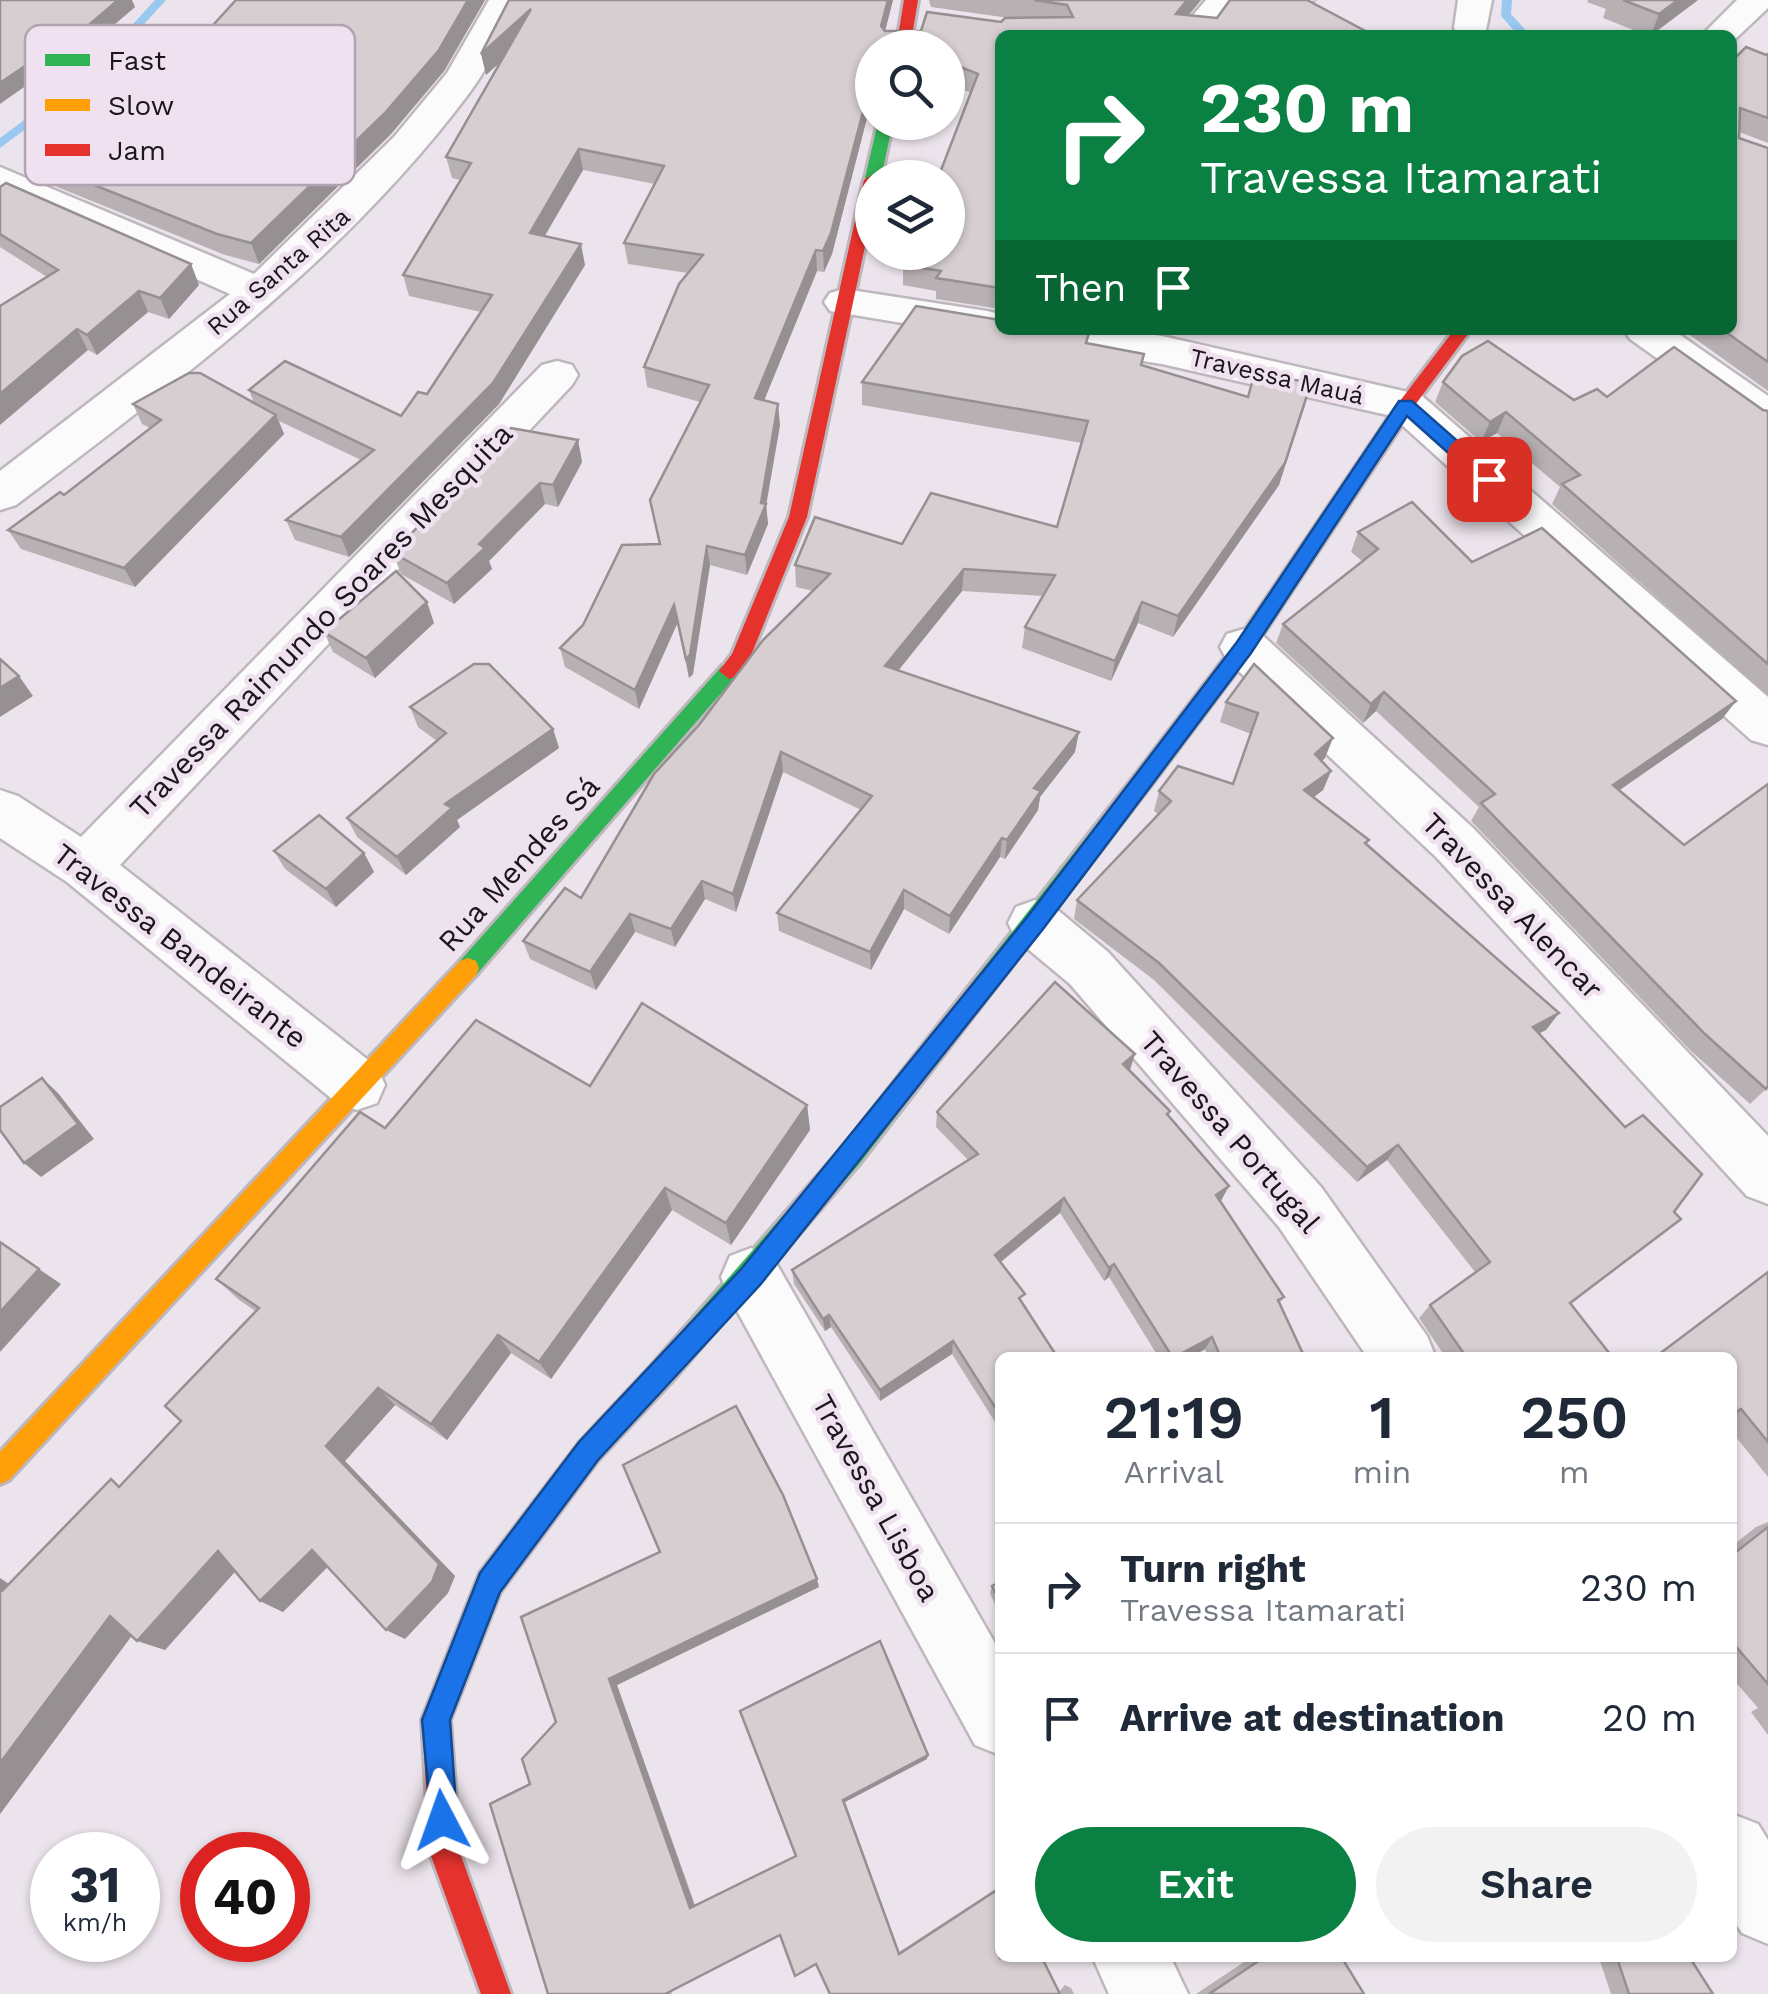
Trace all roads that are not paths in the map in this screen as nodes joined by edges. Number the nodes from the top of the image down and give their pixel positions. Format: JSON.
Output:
{"nodes":[{"id":1,"x":506,"y":0,"type":"edge"},
{"id":2,"x":1225,"y":0,"type":"edge"},
{"id":3,"x":1757,"y":0,"type":"edge"},
{"id":4,"x":1198,"y":30,"type":"edge"},
{"id":5,"x":1725,"y":30,"type":"edge"},
{"id":6,"x":18,"y":185,"type":"edge"},
{"id":7,"x":855,"y":255,"type":"edge"},
{"id":8,"x":261,"y":292,"type":"junction"},
{"id":9,"x":844,"y":302,"type":"junction"},
{"id":10,"x":995,"y":325,"type":"edge"},
{"id":11,"x":1062,"y":335,"type":"edge"},
{"id":12,"x":1459,"y":335,"type":"edge"},
{"id":13,"x":1651,"y":335,"type":"edge"},
{"id":14,"x":557,"y":375,"type":"dead end"},
{"id":15,"x":1406,"y":405,"type":"junction"},
{"id":16,"x":1768,"y":416,"type":"edge"},
{"id":17,"x":0,"y":494,"type":"edge"},
{"id":18,"x":1244,"y":648,"type":"junction"},
{"id":19,"x":1768,"y":726,"type":"edge"},
{"id":20,"x":0,"y":811,"type":"edge"},
{"id":21,"x":84,"y":867,"type":"junction"},
{"id":22,"x":1036,"y":923,"type":"junction"},
{"id":23,"x":357,"y":1085,"type":"junction"},
{"id":24,"x":1768,"y":1176,"type":"edge"},
{"id":25,"x":751,"y":1276,"type":"junction"},
{"id":26,"x":1401,"y":1352,"type":"edge"},
{"id":27,"x":0,"y":1472,"type":"edge"},
{"id":28,"x":995,"y":1711,"type":"edge"},
{"id":29,"x":1737,"y":1858,"type":"edge"},
{"id":30,"x":1768,"y":1907,"type":"edge"},
{"id":31,"x":1132,"y":1962,"type":"edge"},
{"id":32,"x":496,"y":1994,"type":"edge"},
{"id":33,"x":1150,"y":1994,"type":"edge"}],
"edges":[{"from":1,"to":8,"type":"street","name":"Rua Santa Rita"},
{"from":2,"to":4,"type":"street"},
{"from":3,"to":5,"type":"street"},
{"from":6,"to":8,"type":"street"},
{"from":7,"to":9,"type":"street","name":"Rua Mendes Sá"},
{"from":8,"to":17,"type":"street","name":"Rua Santa Rita"},
{"from":9,"to":10,"type":"street"},
{"from":9,"to":23,"type":"street","name":"Rua Mendes Sá"},
{"from":11,"to":15,"type":"street","name":"Travessa Mauá"},
{"from":12,"to":15,"type":"street"},
{"from":13,"to":16,"type":"street"},
{"from":14,"to":21,"type":"street","name":"Travessa Raimundo Soares Mesquita"},
{"from":15,"to":18,"type":"street"},
{"from":15,"to":19,"type":"street"},
{"from":18,"to":22,"type":"street"},
{"from":18,"to":24,"type":"street","name":"Travessa Alencar"},
{"from":20,"to":21,"type":"street","name":"Travessa Bandeirante"},
{"from":21,"to":23,"type":"street","name":"Travessa Bandeirante"},
{"from":22,"to":25,"type":"street"},
{"from":22,"to":26,"type":"street","name":"Travessa Portugal"},
{"from":23,"to":27,"type":"street","name":"Rua Mendes Sá"},
{"from":25,"to":28,"type":"street","name":"Travessa Lisboa"},
{"from":25,"to":32,"type":"street"},
{"from":29,"to":30,"type":"street"},
{"from":31,"to":33,"type":"street"}]}
